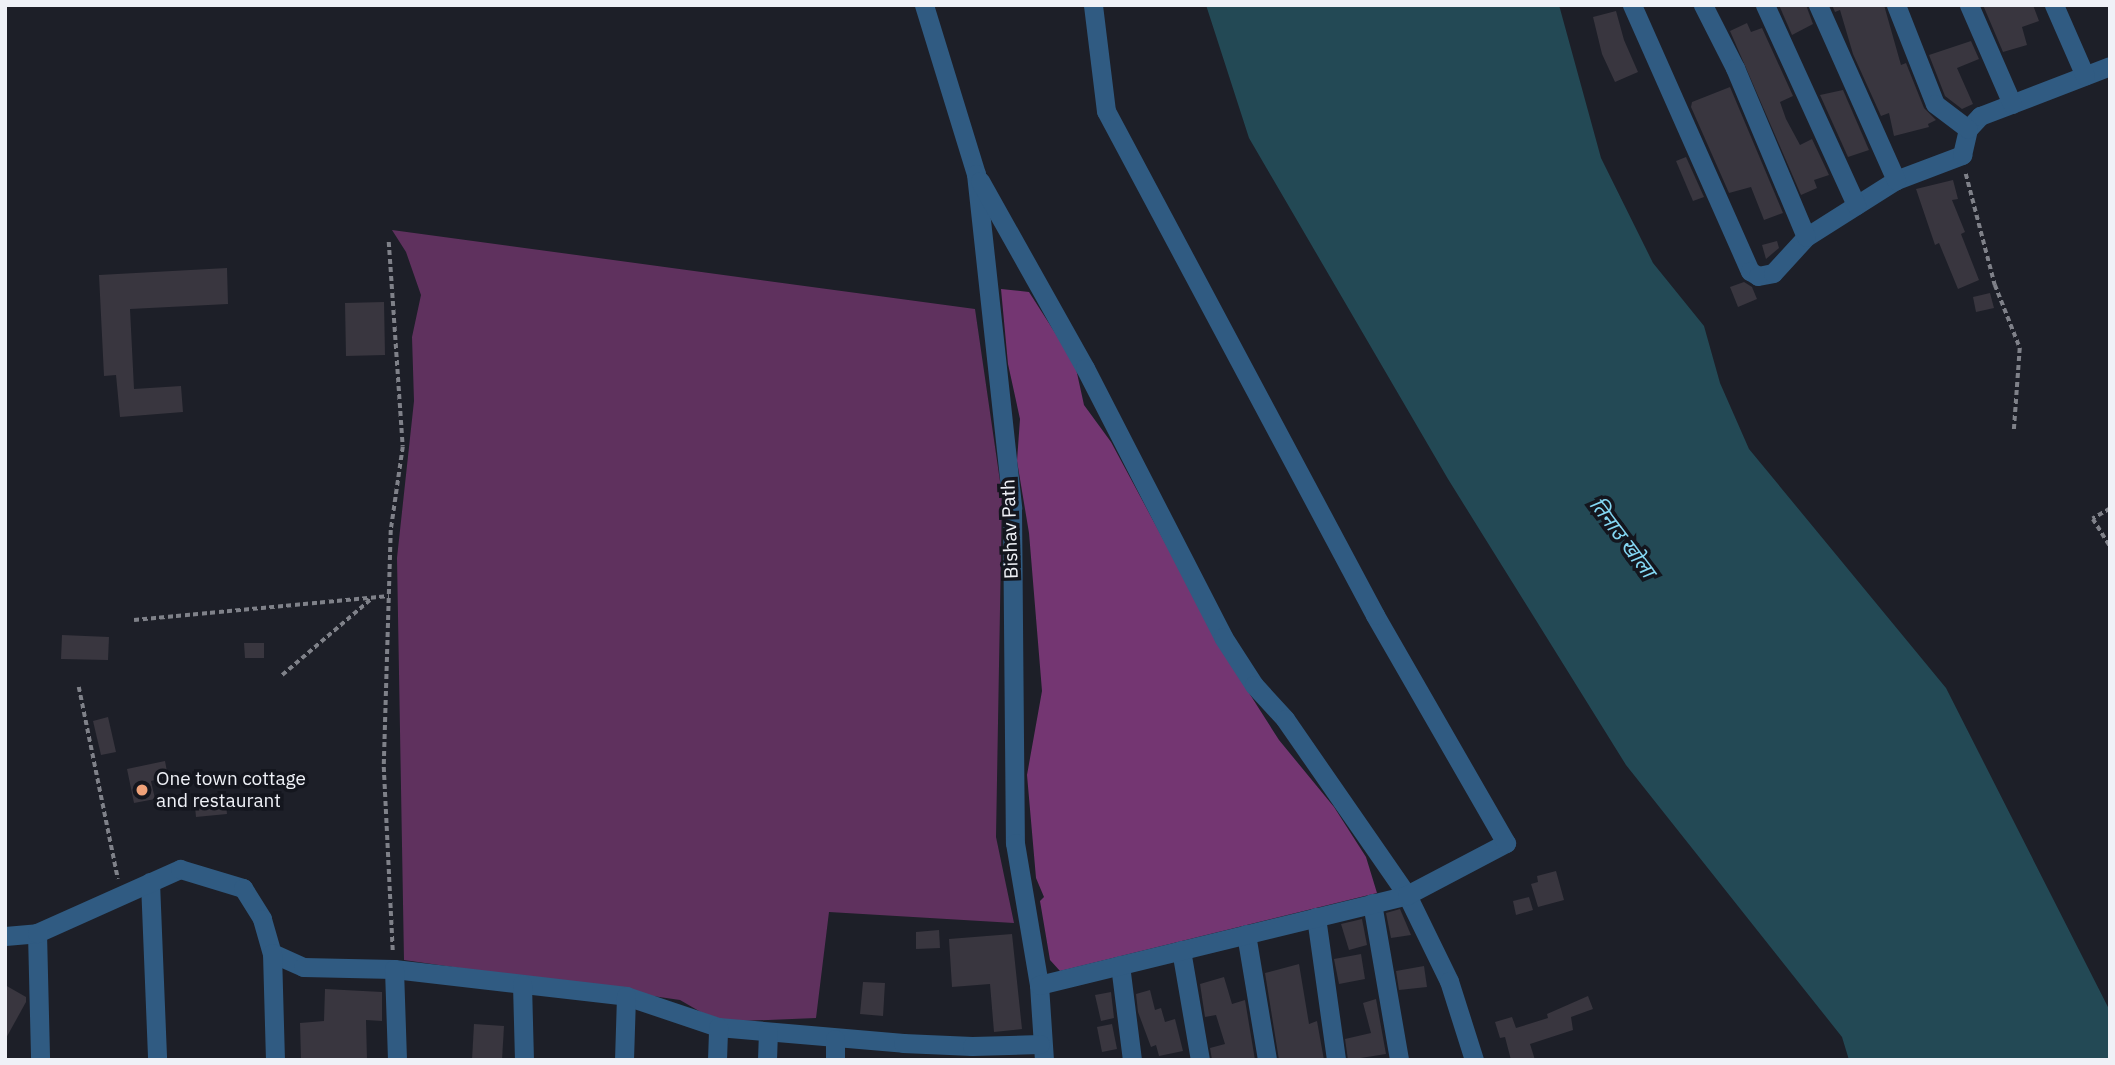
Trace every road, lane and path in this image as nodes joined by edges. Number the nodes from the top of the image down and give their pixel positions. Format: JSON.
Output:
{"nodes":[{"id":1,"x":924,"y":5,"type":"edge"},
{"id":2,"x":1093,"y":5,"type":"edge"},
{"id":3,"x":1632,"y":5,"type":"edge"},
{"id":4,"x":1703,"y":5,"type":"edge"},
{"id":5,"x":1765,"y":5,"type":"edge"},
{"id":6,"x":1818,"y":5,"type":"edge"},
{"id":7,"x":1896,"y":5,"type":"edge"},
{"id":8,"x":1969,"y":5,"type":"edge"},
{"id":9,"x":2054,"y":5,"type":"edge"},
{"id":10,"x":2110,"y":66,"type":"edge"},
{"id":11,"x":2085,"y":76,"type":"junction"},
{"id":12,"x":2012,"y":104,"type":"junction"},
{"id":13,"x":1968,"y":129,"type":"junction"},
{"id":14,"x":1962,"y":155,"type":"junction"},
{"id":15,"x":976,"y":174,"type":"junction"},
{"id":16,"x":1896,"y":180,"type":"junction"},
{"id":17,"x":1856,"y":205,"type":"junction"},
{"id":18,"x":1806,"y":237,"type":"junction"},
{"id":19,"x":389,"y":242,"type":"dead end"},
{"id":20,"x":2014,"y":432,"type":"dead end"},
{"id":21,"x":2110,"y":509,"type":"edge"},
{"id":22,"x":2110,"y":546,"type":"edge"},
{"id":23,"x":389,"y":596,"type":"junction"},
{"id":24,"x":372,"y":598,"type":"junction"},
{"id":25,"x":134,"y":620,"type":"dead end"},
{"id":26,"x":282,"y":675,"type":"dead end"},
{"id":27,"x":79,"y":687,"type":"dead end"},
{"id":28,"x":150,"y":882,"type":"junction"},
{"id":29,"x":121,"y":895,"type":"junction"},
{"id":30,"x":1407,"y":895,"type":"junction"},
{"id":31,"x":1372,"y":903,"type":"junction"},
{"id":32,"x":1316,"y":917,"type":"junction"},
{"id":33,"x":37,"y":933,"type":"junction"},
{"id":34,"x":1246,"y":934,"type":"junction"},
{"id":35,"x":5,"y":936,"type":"edge"},
{"id":36,"x":1181,"y":950,"type":"junction"},
{"id":37,"x":272,"y":953,"type":"junction"},
{"id":38,"x":1119,"y":965,"type":"junction"},
{"id":39,"x":394,"y":969,"type":"junction"},
{"id":40,"x":522,"y":984,"type":"junction"},
{"id":41,"x":1040,"y":985,"type":"junction"},
{"id":42,"x":626,"y":996,"type":"junction"},
{"id":43,"x":718,"y":1027,"type":"junction"},
{"id":44,"x":768,"y":1031,"type":"junction"},
{"id":45,"x":835,"y":1039,"type":"junction"},
{"id":46,"x":904,"y":1052,"type":"edge"},
{"id":47,"x":1042,"y":1052,"type":"edge"},
{"id":48,"x":973,"y":1053,"type":"edge"},
{"id":49,"x":40,"y":1060,"type":"edge"},
{"id":50,"x":157,"y":1060,"type":"edge"},
{"id":51,"x":275,"y":1060,"type":"edge"},
{"id":52,"x":397,"y":1060,"type":"edge"},
{"id":53,"x":524,"y":1060,"type":"edge"},
{"id":54,"x":624,"y":1060,"type":"edge"},
{"id":55,"x":717,"y":1060,"type":"edge"},
{"id":56,"x":768,"y":1060,"type":"edge"},
{"id":57,"x":835,"y":1060,"type":"edge"},
{"id":58,"x":1132,"y":1060,"type":"edge"},
{"id":59,"x":1200,"y":1060,"type":"edge"},
{"id":60,"x":1267,"y":1060,"type":"edge"},
{"id":61,"x":1336,"y":1060,"type":"edge"},
{"id":62,"x":1399,"y":1060,"type":"edge"},
{"id":63,"x":1474,"y":1060,"type":"edge"}],
"edges":[{"from":1,"to":15,"type":"street","name":"Bishav Path"},
{"from":2,"to":30,"type":"street"},
{"from":3,"to":18,"type":"street"},
{"from":4,"to":18,"type":"street"},
{"from":5,"to":17,"type":"street"},
{"from":6,"to":16,"type":"street"},
{"from":7,"to":13,"type":"street"},
{"from":8,"to":12,"type":"street"},
{"from":9,"to":11,"type":"street"},
{"from":10,"to":11,"type":"street"},
{"from":11,"to":12,"type":"street"},
{"from":12,"to":13,"type":"street"},
{"from":13,"to":14,"type":"street"},
{"from":14,"to":16,"type":"street"},
{"from":14,"to":20,"type":"path"},
{"from":15,"to":30,"type":"street"},
{"from":15,"to":41,"type":"street","name":"Bishav Path"},
{"from":16,"to":17,"type":"street"},
{"from":17,"to":18,"type":"street"},
{"from":19,"to":23,"type":"path"},
{"from":21,"to":22,"type":"path"},
{"from":23,"to":24,"type":"path"},
{"from":23,"to":39,"type":"path"},
{"from":24,"to":25,"type":"path"},
{"from":24,"to":26,"type":"path"},
{"from":27,"to":29,"type":"path"},
{"from":28,"to":29,"type":"street"},
{"from":28,"to":37,"type":"street"},
{"from":28,"to":50,"type":"street"},
{"from":29,"to":33,"type":"street"},
{"from":30,"to":31,"type":"street"},
{"from":30,"to":63,"type":"street"},
{"from":31,"to":32,"type":"street"},
{"from":31,"to":62,"type":"street"},
{"from":32,"to":34,"type":"street"},
{"from":32,"to":61,"type":"street"},
{"from":33,"to":35,"type":"street"},
{"from":33,"to":49,"type":"street"},
{"from":34,"to":36,"type":"street"},
{"from":34,"to":60,"type":"street"},
{"from":36,"to":38,"type":"street"},
{"from":36,"to":59,"type":"street"},
{"from":37,"to":39,"type":"street"},
{"from":37,"to":51,"type":"street"},
{"from":38,"to":41,"type":"street"},
{"from":38,"to":58,"type":"street"},
{"from":39,"to":40,"type":"street"},
{"from":39,"to":52,"type":"street"},
{"from":40,"to":42,"type":"street"},
{"from":40,"to":53,"type":"street"},
{"from":41,"to":47,"type":"street","name":"Bishav Path"},
{"from":42,"to":43,"type":"street"},
{"from":42,"to":54,"type":"street"},
{"from":43,"to":44,"type":"street"},
{"from":43,"to":55,"type":"street"},
{"from":44,"to":45,"type":"street"},
{"from":44,"to":56,"type":"street"},
{"from":45,"to":46,"type":"street"},
{"from":45,"to":57,"type":"street"},
{"from":46,"to":48,"type":"street"},
{"from":47,"to":48,"type":"street"}]}
